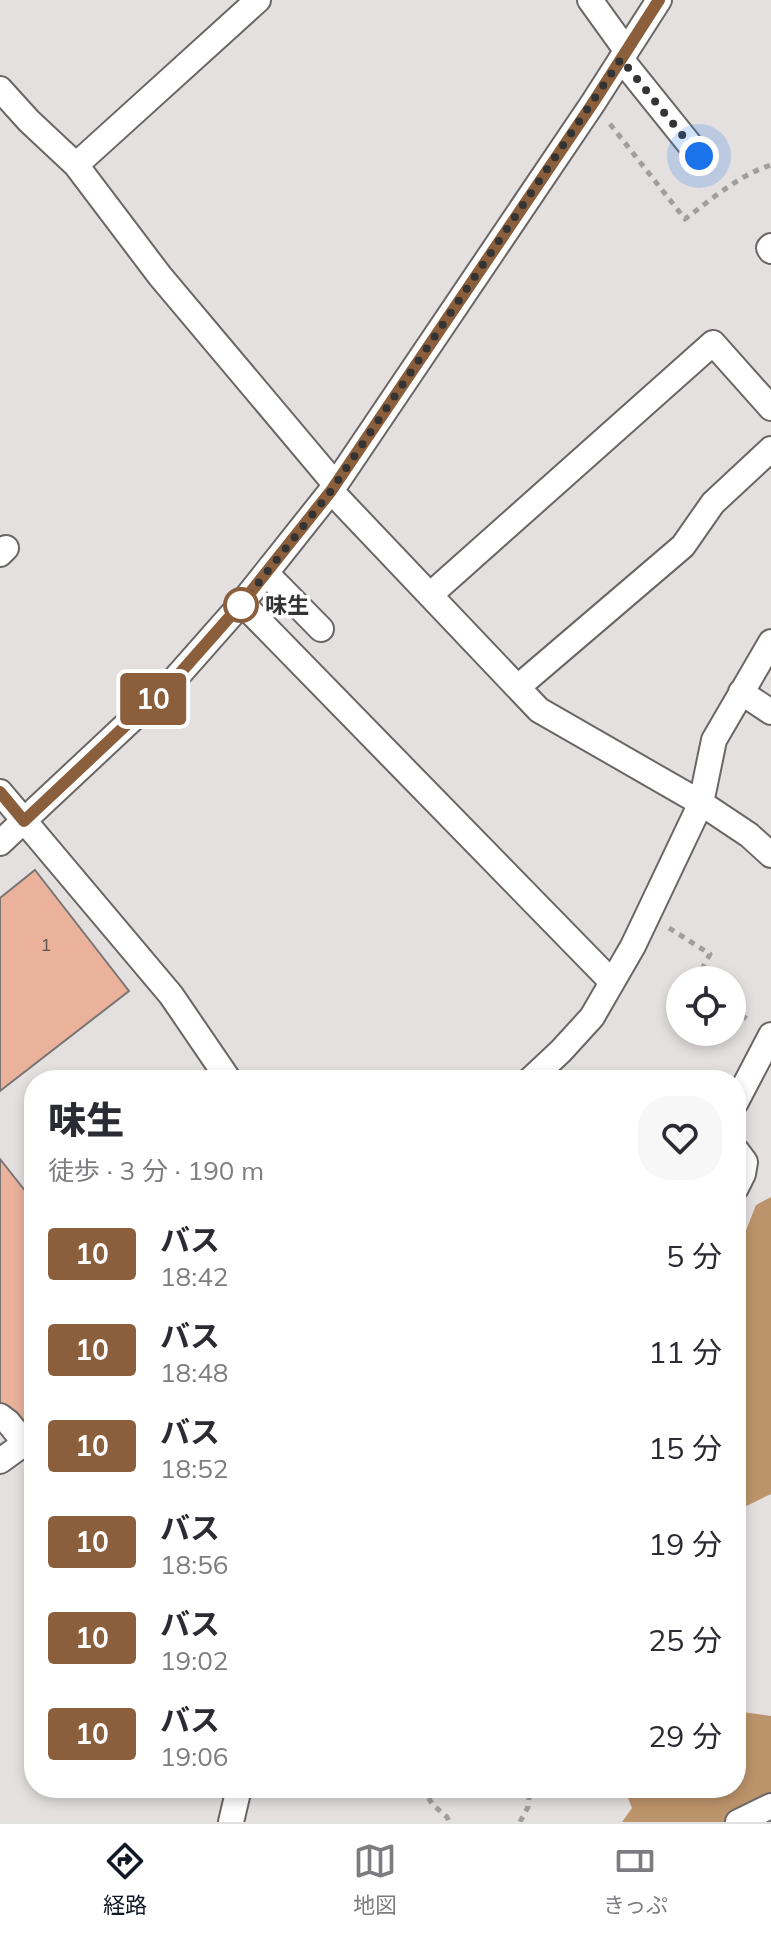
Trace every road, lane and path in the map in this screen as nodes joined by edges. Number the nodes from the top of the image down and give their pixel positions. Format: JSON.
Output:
{"nodes":[{"id":1,"x":258,"y":0,"type":"edge"},
{"id":2,"x":590,"y":0,"type":"edge"},
{"id":3,"x":659,"y":0,"type":"edge"},
{"id":4,"x":624,"y":54,"type":"junction"},
{"id":5,"x":0,"y":89,"type":"edge"},
{"id":6,"x":593,"y":103,"type":"junction"},
{"id":7,"x":699,"y":156,"type":"dead end"},
{"id":8,"x":76,"y":165,"type":"junction"},
{"id":9,"x":771,"y":165,"type":"edge"},
{"id":10,"x":771,"y":408,"type":"edge"},
{"id":11,"x":771,"y":449,"type":"edge"},
{"id":12,"x":333,"y":487,"type":"junction"},
{"id":13,"x":266,"y":573,"type":"junction"},
{"id":14,"x":430,"y":595,"type":"junction"},
{"id":15,"x":242,"y":603,"type":"junction"},
{"id":16,"x":321,"y":629,"type":"dead end"},
{"id":17,"x":771,"y":642,"type":"edge"},
{"id":18,"x":518,"y":687,"type":"junction"},
{"id":19,"x":741,"y":692,"type":"junction"},
{"id":20,"x":771,"y":712,"type":"edge"},
{"id":21,"x":0,"y":792,"type":"edge"},
{"id":22,"x":701,"y":803,"type":"junction"},
{"id":23,"x":24,"y":821,"type":"junction"},
{"id":24,"x":0,"y":843,"type":"edge"},
{"id":25,"x":771,"y":855,"type":"edge"},
{"id":26,"x":648,"y":915,"type":"junction"},
{"id":27,"x":704,"y":966,"type":"edge"},
{"id":28,"x":612,"y":982,"type":"junction"},
{"id":29,"x":771,"y":1035,"type":"edge"},
{"id":30,"x":222,"y":1070,"type":"edge"},
{"id":31,"x":541,"y":1070,"type":"edge"},
{"id":32,"x":746,"y":1083,"type":"edge"},
{"id":33,"x":0,"y":1416,"type":"edge"},
{"id":34,"x":24,"y":1442,"type":"edge"},
{"id":35,"x":24,"y":1444,"type":"edge"},
{"id":36,"x":0,"y":1461,"type":"edge"},
{"id":37,"x":238,"y":1798,"type":"edge"},
{"id":38,"x":428,"y":1798,"type":"edge"},
{"id":39,"x":529,"y":1798,"type":"edge"},
{"id":40,"x":771,"y":1806,"type":"edge"},
{"id":41,"x":231,"y":1822,"type":"edge"},
{"id":42,"x":449,"y":1822,"type":"edge"},
{"id":43,"x":520,"y":1822,"type":"edge"},
{"id":44,"x":738,"y":1822,"type":"edge"}],
"edges":[{"from":1,"to":8,"type":"street"},
{"from":2,"to":4,"type":"street"},
{"from":3,"to":4,"type":"street"},
{"from":4,"to":6,"type":"street"},
{"from":4,"to":7,"type":"street"},
{"from":5,"to":8,"type":"street"},
{"from":6,"to":9,"type":"path"},
{"from":6,"to":12,"type":"street"},
{"from":8,"to":12,"type":"street"},
{"from":10,"to":14,"type":"street"},
{"from":11,"to":18,"type":"street"},
{"from":12,"to":13,"type":"street"},
{"from":12,"to":14,"type":"street"},
{"from":13,"to":15,"type":"street"},
{"from":13,"to":16,"type":"street"},
{"from":14,"to":18,"type":"street"},
{"from":15,"to":23,"type":"street"},
{"from":15,"to":28,"type":"street"},
{"from":17,"to":19,"type":"street"},
{"from":18,"to":22,"type":"street"},
{"from":19,"to":20,"type":"street"},
{"from":19,"to":22,"type":"street"},
{"from":21,"to":23,"type":"street"},
{"from":22,"to":25,"type":"street"},
{"from":22,"to":26,"type":"street"},
{"from":23,"to":24,"type":"street"},
{"from":23,"to":30,"type":"street"},
{"from":26,"to":27,"type":"path"},
{"from":26,"to":28,"type":"street"},
{"from":28,"to":31,"type":"street"},
{"from":29,"to":32,"type":"street"},
{"from":33,"to":34,"type":"street"},
{"from":35,"to":36,"type":"street"},
{"from":37,"to":41,"type":"street"},
{"from":38,"to":42,"type":"path"},
{"from":39,"to":43,"type":"path"},
{"from":40,"to":44,"type":"street"}]}
